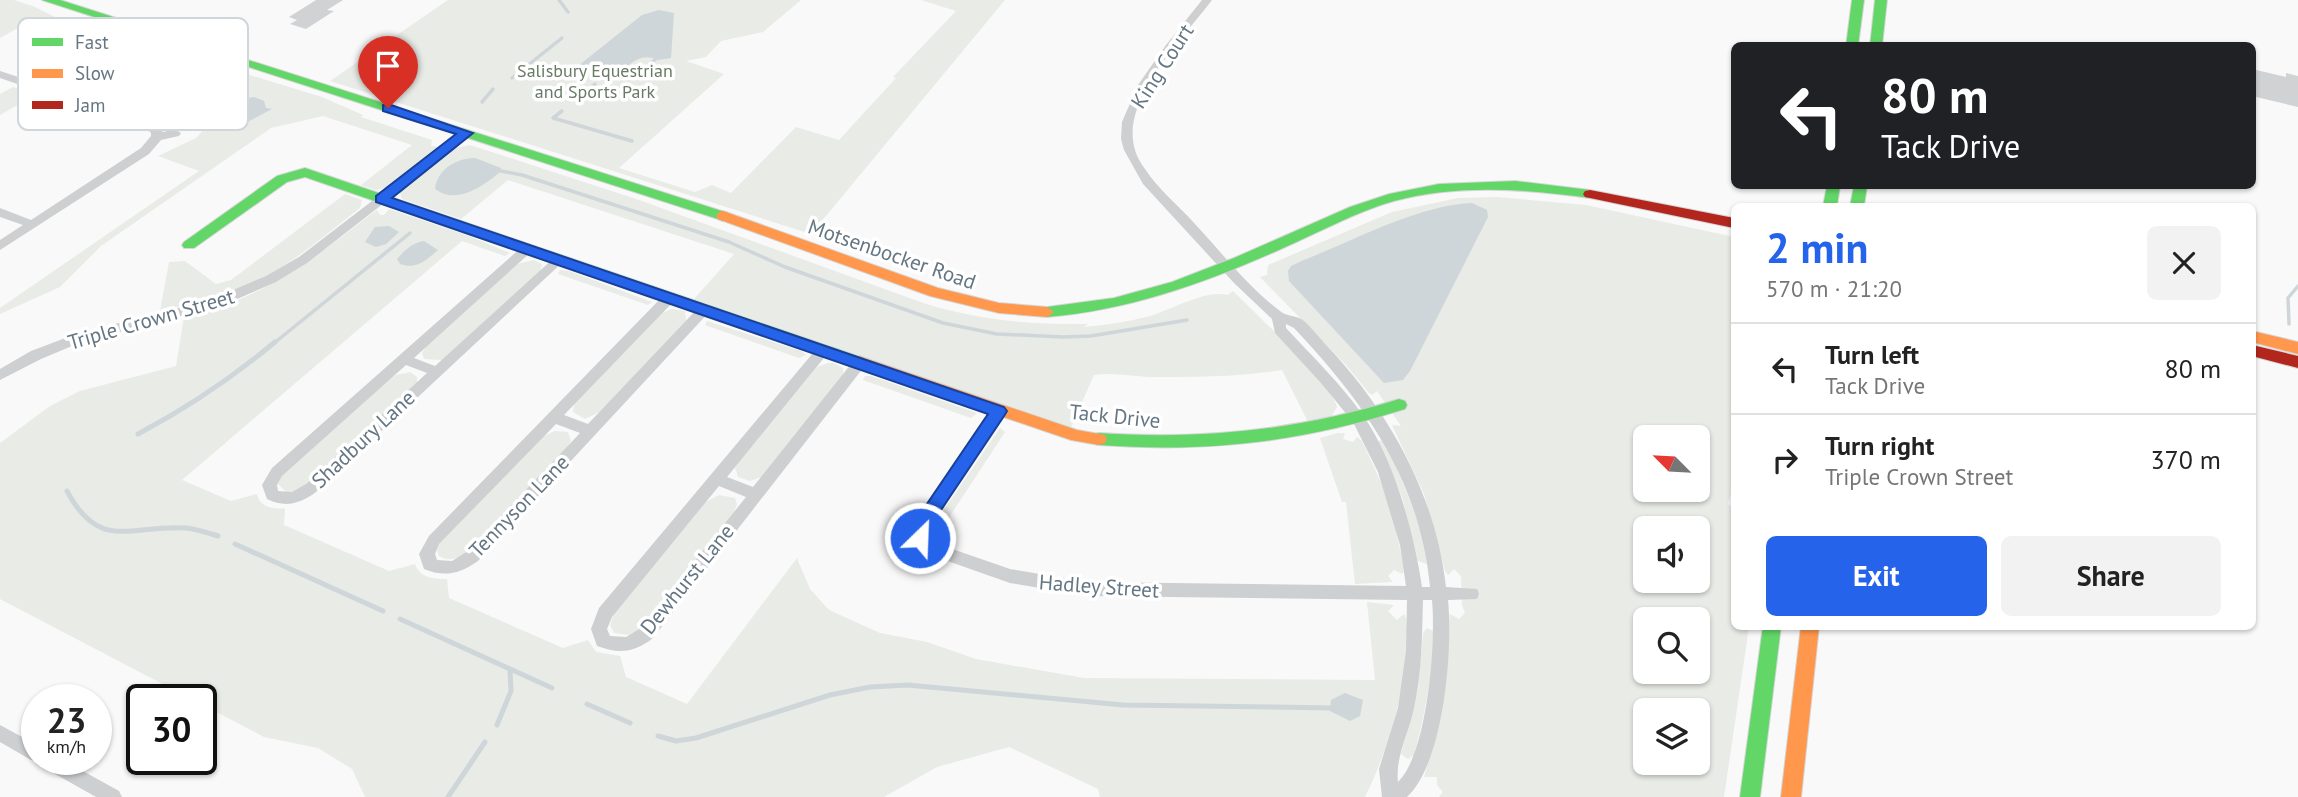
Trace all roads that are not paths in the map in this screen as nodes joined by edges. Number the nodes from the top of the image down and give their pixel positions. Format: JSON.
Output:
{"nodes":[{"id":1,"x":48,"y":0,"type":"edge"},
{"id":2,"x":1207,"y":0,"type":"edge"},
{"id":3,"x":1858,"y":0,"type":"edge"},
{"id":4,"x":1881,"y":0,"type":"edge"},
{"id":5,"x":104,"y":18,"type":"edge"},
{"id":6,"x":1853,"y":42,"type":"edge"},
{"id":7,"x":1876,"y":42,"type":"edge"},
{"id":8,"x":248,"y":64,"type":"edge"},
{"id":9,"x":0,"y":74,"type":"edge"},
{"id":10,"x":18,"y":80,"type":"edge"},
{"id":11,"x":155,"y":130,"type":"edge"},
{"id":12,"x":175,"y":133,"type":"dead end"},
{"id":13,"x":466,"y":133,"type":"junction"},
{"id":14,"x":157,"y":137,"type":"junction"},
{"id":15,"x":381,"y":199,"type":"junction"},
{"id":16,"x":0,"y":212,"type":"edge"},
{"id":17,"x":1731,"y":222,"type":"edge"},
{"id":18,"x":33,"y":225,"type":"junction"},
{"id":19,"x":0,"y":246,"type":"edge"},
{"id":20,"x":189,"y":246,"type":"dead end"},
{"id":21,"x":527,"y":248,"type":"junction"},
{"id":22,"x":559,"y":260,"type":"junction"},
{"id":23,"x":1227,"y":267,"type":"junction"},
{"id":24,"x":669,"y":298,"type":"junction"},
{"id":25,"x":704,"y":310,"type":"junction"},
{"id":26,"x":1279,"y":317,"type":"junction"},
{"id":27,"x":2256,"y":337,"type":"edge"},
{"id":28,"x":2298,"y":348,"type":"edge"},
{"id":29,"x":823,"y":350,"type":"junction"},
{"id":30,"x":2256,"y":352,"type":"edge"},
{"id":31,"x":404,"y":359,"type":"junction"},
{"id":32,"x":2298,"y":362,"type":"edge"},
{"id":33,"x":860,"y":363,"type":"junction"},
{"id":34,"x":437,"y":372,"type":"junction"},
{"id":35,"x":0,"y":375,"type":"edge"},
{"id":36,"x":1399,"y":405,"type":"dead end"},
{"id":37,"x":999,"y":411,"type":"junction"},
{"id":38,"x":1376,"y":414,"type":"junction"},
{"id":39,"x":553,"y":417,"type":"junction"},
{"id":40,"x":1357,"y":419,"type":"junction"},
{"id":41,"x":590,"y":431,"type":"junction"},
{"id":42,"x":717,"y":479,"type":"junction"},
{"id":43,"x":756,"y":495,"type":"junction"},
{"id":44,"x":1415,"y":593,"type":"junction"},
{"id":45,"x":1439,"y":593,"type":"junction"},
{"id":46,"x":1471,"y":594,"type":"dead end"},
{"id":47,"x":1771,"y":630,"type":"edge"},
{"id":48,"x":1810,"y":630,"type":"edge"},
{"id":49,"x":0,"y":733,"type":"edge"},
{"id":50,"x":21,"y":745,"type":"edge"},
{"id":51,"x":74,"y":775,"type":"edge"},
{"id":52,"x":113,"y":797,"type":"edge"},
{"id":53,"x":1393,"y":797,"type":"edge"},
{"id":54,"x":1750,"y":797,"type":"edge"},
{"id":55,"x":1791,"y":797,"type":"edge"}],
"edges":[{"from":1,"to":5,"type":"main road","name":"Motsenbocker Road"},
{"from":2,"to":23,"type":"street","name":"King Court"},
{"from":3,"to":6,"type":"main road"},
{"from":4,"to":7,"type":"main road"},
{"from":8,"to":13,"type":"main road","name":"Motsenbocker Road"},
{"from":9,"to":10,"type":"street"},
{"from":11,"to":14,"type":"street"},
{"from":12,"to":14,"type":"street"},
{"from":13,"to":15,"type":"street","name":"Triple Crown Street"},
{"from":13,"to":23,"type":"main road","name":"Motsenbocker Road"},
{"from":14,"to":18,"type":"street"},
{"from":15,"to":20,"type":"main road","name":"Tack Drive"},
{"from":15,"to":21,"type":"main road","name":"Tack Drive"},
{"from":15,"to":35,"type":"street","name":"Triple Crown Street"},
{"from":16,"to":18,"type":"street"},
{"from":17,"to":23,"type":"main road","name":"Motsenbocker Road"},
{"from":18,"to":19,"type":"street"},
{"from":21,"to":22,"type":"main road","name":"Tack Drive"},
{"from":21,"to":31,"type":"street","name":"Shadbury Lane"},
{"from":22,"to":24,"type":"main road","name":"Tack Drive"},
{"from":22,"to":34,"type":"street","name":"Shadbury Lane"},
{"from":23,"to":26,"type":"street","name":"King Court"},
{"from":24,"to":25,"type":"main road","name":"Tack Drive"},
{"from":24,"to":39,"type":"street","name":"Tennyson Lane"},
{"from":25,"to":29,"type":"main road","name":"Tack Drive"},
{"from":25,"to":41,"type":"street","name":"Tennyson Lane"},
{"from":26,"to":38,"type":"street"},
{"from":26,"to":40,"type":"street"},
{"from":27,"to":28,"type":"main road"},
{"from":29,"to":33,"type":"main road","name":"Tack Drive"},
{"from":29,"to":42,"type":"street","name":"Dewhurst Lane"},
{"from":30,"to":32,"type":"main road"},
{"from":31,"to":34,"type":"street"},
{"from":31,"to":34,"type":"street","name":"Shadbury Lane"},
{"from":33,"to":37,"type":"main road","name":"Tack Drive"},
{"from":33,"to":43,"type":"street","name":"Dewhurst Lane"},
{"from":36,"to":38,"type":"main road","name":"Tack Drive"},
{"from":37,"to":40,"type":"main road","name":"Tack Drive"},
{"from":37,"to":44,"type":"street","name":"Hadley Street"},
{"from":38,"to":40,"type":"main road","name":"Tack Drive"},
{"from":38,"to":45,"type":"street"},
{"from":39,"to":41,"type":"street"},
{"from":39,"to":41,"type":"street","name":"Tennyson Lane"},
{"from":40,"to":44,"type":"street"},
{"from":42,"to":43,"type":"street"},
{"from":42,"to":43,"type":"street","name":"Dewhurst Lane"},
{"from":44,"to":45,"type":"street","name":"Hadley Street"},
{"from":44,"to":53,"type":"street"},
{"from":45,"to":46,"type":"street","name":"Hadley Street"},
{"from":45,"to":53,"type":"street"},
{"from":47,"to":54,"type":"main road"},
{"from":48,"to":55,"type":"main road"},
{"from":49,"to":50,"type":"street"},
{"from":51,"to":52,"type":"street"}]}
